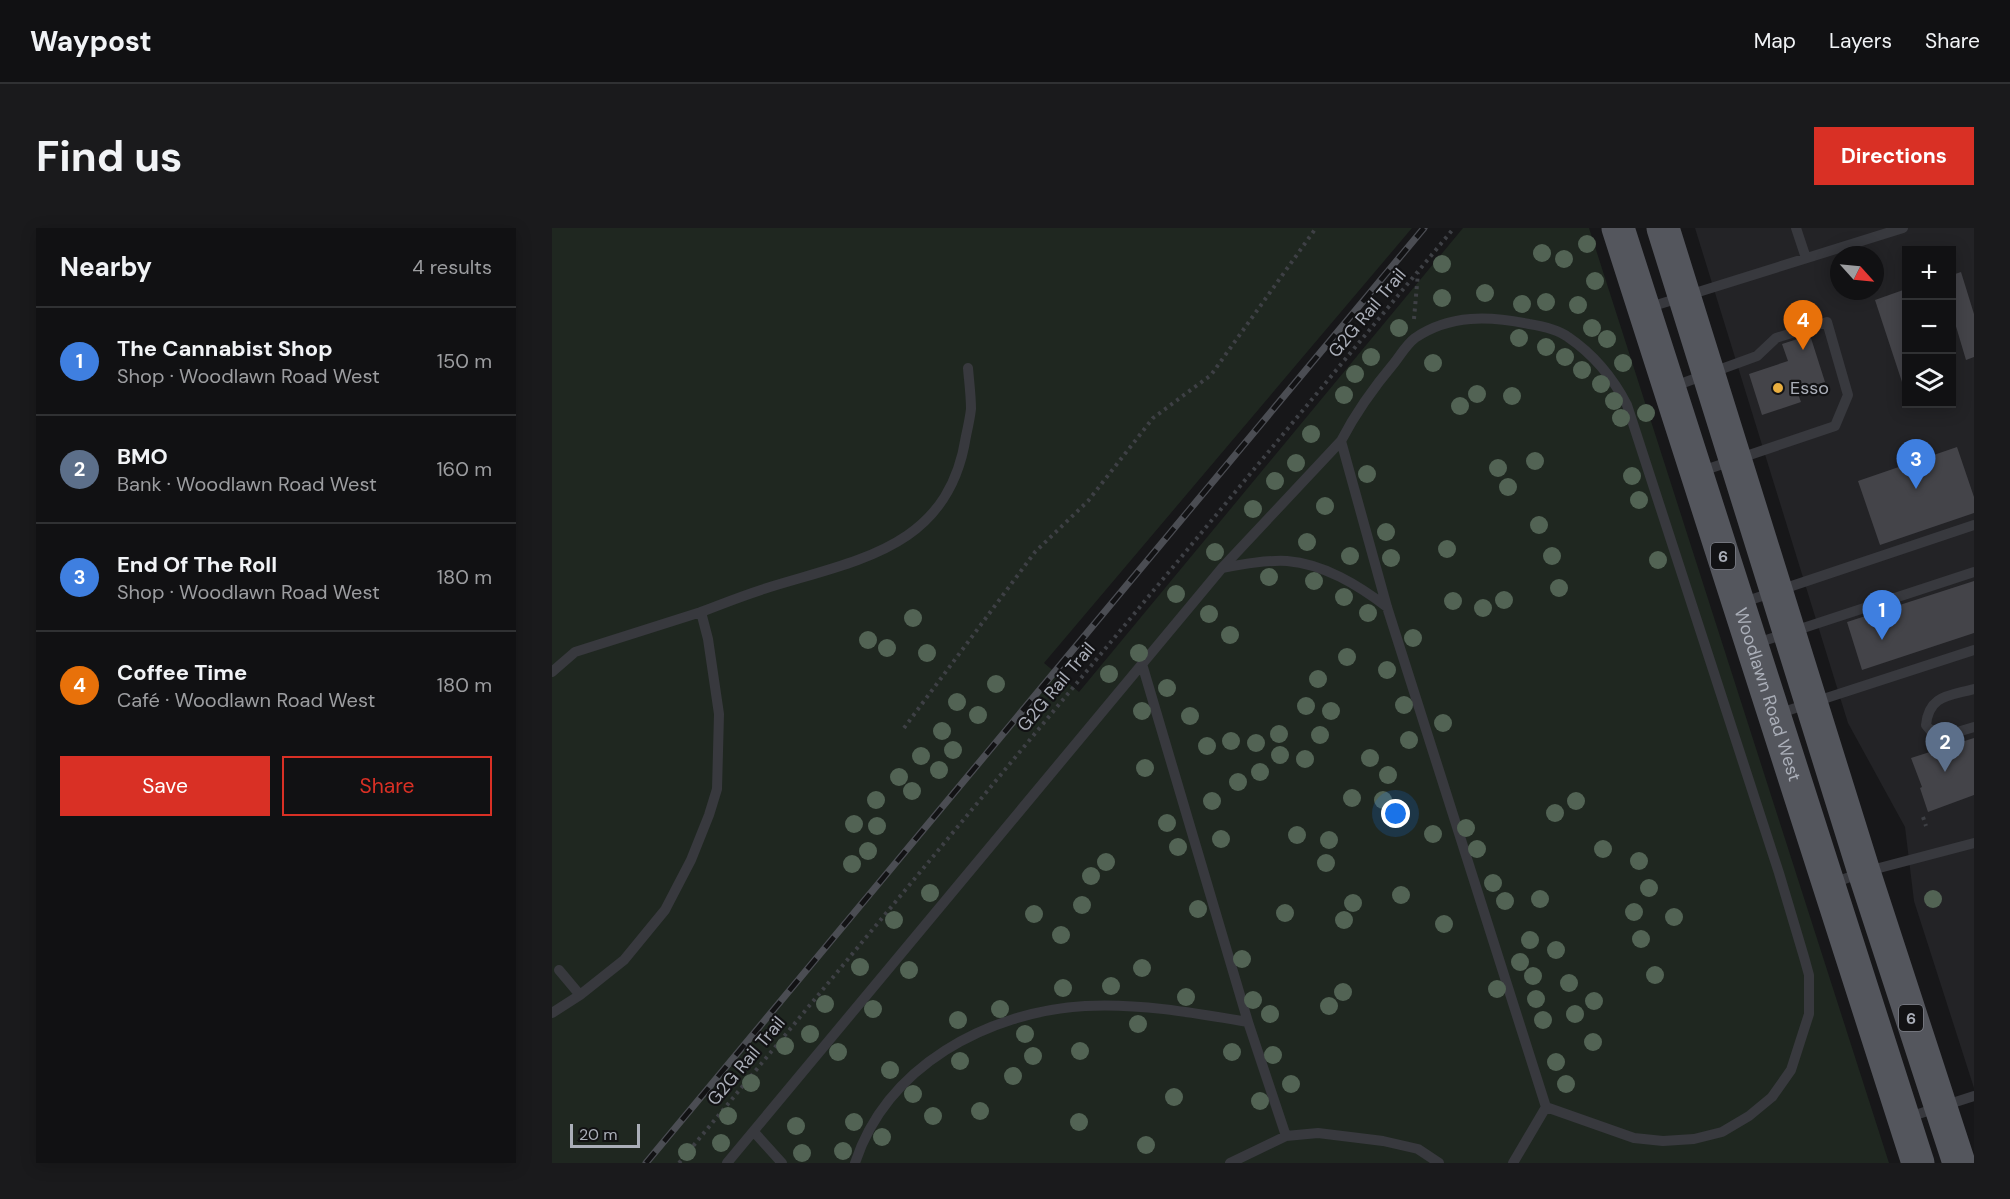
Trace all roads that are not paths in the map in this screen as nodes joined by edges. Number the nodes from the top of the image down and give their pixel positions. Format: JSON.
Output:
{"nodes":[{"id":1,"x":1618,"y":228,"type":"edge"},
{"id":2,"x":1663,"y":228,"type":"edge"},
{"id":3,"x":1796,"y":228,"type":"edge"},
{"id":4,"x":1903,"y":228,"type":"edge"},
{"id":5,"x":1806,"y":258,"type":"junction"},
{"id":6,"x":1686,"y":296,"type":"junction"},
{"id":7,"x":1644,"y":309,"type":"junction"},
{"id":8,"x":968,"y":368,"type":"dead end"},
{"id":9,"x":1709,"y":374,"type":"junction"},
{"id":10,"x":1670,"y":387,"type":"junction"},
{"id":11,"x":1341,"y":441,"type":"junction"},
{"id":12,"x":1736,"y":459,"type":"junction"},
{"id":13,"x":1696,"y":473,"type":"junction"},
{"id":14,"x":1974,"y":525,"type":"edge"},
{"id":15,"x":1222,"y":568,"type":"junction"},
{"id":16,"x":1974,"y":572,"type":"edge"},
{"id":17,"x":1777,"y":591,"type":"junction"},
{"id":18,"x":1738,"y":604,"type":"junction"},
{"id":19,"x":1387,"y":606,"type":"junction"},
{"id":20,"x":701,"y":612,"type":"junction"},
{"id":21,"x":1789,"y":631,"type":"junction"},
{"id":22,"x":1751,"y":645,"type":"junction"},
{"id":23,"x":1974,"y":650,"type":"edge"},
{"id":24,"x":1142,"y":664,"type":"junction"},
{"id":25,"x":552,"y":672,"type":"edge"},
{"id":26,"x":1974,"y":689,"type":"edge"},
{"id":27,"x":1810,"y":702,"type":"junction"},
{"id":28,"x":1773,"y":715,"type":"junction"},
{"id":29,"x":1974,"y":727,"type":"edge"},
{"id":30,"x":1974,"y":843,"type":"edge"},
{"id":31,"x":1864,"y":872,"type":"junction"},
{"id":32,"x":1827,"y":885,"type":"junction"},
{"id":33,"x":559,"y":970,"type":"dead end"},
{"id":34,"x":580,"y":995,"type":"junction"},
{"id":35,"x":552,"y":1013,"type":"edge"},
{"id":36,"x":1248,"y":1022,"type":"junction"},
{"id":37,"x":1974,"y":1096,"type":"edge"},
{"id":38,"x":1941,"y":1105,"type":"junction"},
{"id":39,"x":1546,"y":1107,"type":"junction"},
{"id":40,"x":1903,"y":1119,"type":"junction"},
{"id":41,"x":754,"y":1132,"type":"junction"},
{"id":42,"x":1286,"y":1136,"type":"junction"},
{"id":43,"x":1958,"y":1161,"type":"edge"},
{"id":44,"x":727,"y":1163,"type":"edge"},
{"id":45,"x":782,"y":1163,"type":"edge"},
{"id":46,"x":855,"y":1163,"type":"edge"},
{"id":47,"x":1230,"y":1163,"type":"edge"},
{"id":48,"x":1439,"y":1163,"type":"edge"},
{"id":49,"x":1513,"y":1163,"type":"edge"},
{"id":50,"x":1918,"y":1163,"type":"edge"}],
"edges":[{"from":1,"to":7,"type":"main road","name":"Woodlawn Road West","number":"6"},
{"from":2,"to":6,"type":"main road","number":"6"},
{"from":3,"to":5,"type":"lane"},
{"from":4,"to":5,"type":"lane"},
{"from":5,"to":6,"type":"lane"},
{"from":6,"to":7,"type":"lane"},
{"from":6,"to":9,"type":"main road","number":"6"},
{"from":7,"to":10,"type":"main road","name":"Woodlawn Road West","number":"6"},
{"from":8,"to":20,"type":"lane"},
{"from":9,"to":10,"type":"lane"},
{"from":9,"to":12,"type":"main road","number":"6"},
{"from":9,"to":12,"type":"lane"},
{"from":10,"to":13,"type":"main road","name":"Woodlawn Road West","number":"6"},
{"from":11,"to":15,"type":"lane"},
{"from":11,"to":19,"type":"lane"},
{"from":11,"to":39,"type":"lane"},
{"from":12,"to":13,"type":"lane"},
{"from":12,"to":17,"type":"main road","number":"6"},
{"from":13,"to":18,"type":"main road","name":"Woodlawn Road West","number":"6"},
{"from":14,"to":17,"type":"lane"},
{"from":15,"to":19,"type":"lane"},
{"from":15,"to":24,"type":"lane"},
{"from":16,"to":21,"type":"lane"},
{"from":17,"to":18,"type":"lane"},
{"from":17,"to":21,"type":"main road","number":"6"},
{"from":18,"to":22,"type":"main road","name":"Woodlawn Road West","number":"6"},
{"from":19,"to":39,"type":"lane"},
{"from":20,"to":25,"type":"lane"},
{"from":20,"to":34,"type":"lane"},
{"from":21,"to":22,"type":"lane"},
{"from":21,"to":27,"type":"main road","number":"6"},
{"from":22,"to":28,"type":"main road","name":"Woodlawn Road West","number":"6"},
{"from":23,"to":27,"type":"lane"},
{"from":24,"to":36,"type":"lane"},
{"from":24,"to":41,"type":"lane"},
{"from":26,"to":29,"type":"lane"},
{"from":27,"to":28,"type":"lane"},
{"from":27,"to":31,"type":"main road","number":"6"},
{"from":28,"to":32,"type":"main road","name":"Woodlawn Road West","number":"6"},
{"from":30,"to":31,"type":"lane"},
{"from":31,"to":32,"type":"lane"},
{"from":31,"to":38,"type":"main road","number":"6"},
{"from":32,"to":40,"type":"main road","name":"Woodlawn Road West","number":"6"},
{"from":33,"to":34,"type":"lane"},
{"from":34,"to":35,"type":"lane"},
{"from":36,"to":42,"type":"lane"},
{"from":36,"to":46,"type":"lane"},
{"from":37,"to":38,"type":"lane"},
{"from":38,"to":40,"type":"lane"},
{"from":38,"to":43,"type":"main road","number":"6"},
{"from":39,"to":49,"type":"lane"},
{"from":40,"to":50,"type":"main road","name":"Woodlawn Road West","number":"6"},
{"from":41,"to":44,"type":"lane"},
{"from":41,"to":45,"type":"lane"},
{"from":42,"to":47,"type":"lane"},
{"from":42,"to":48,"type":"lane"}]}
